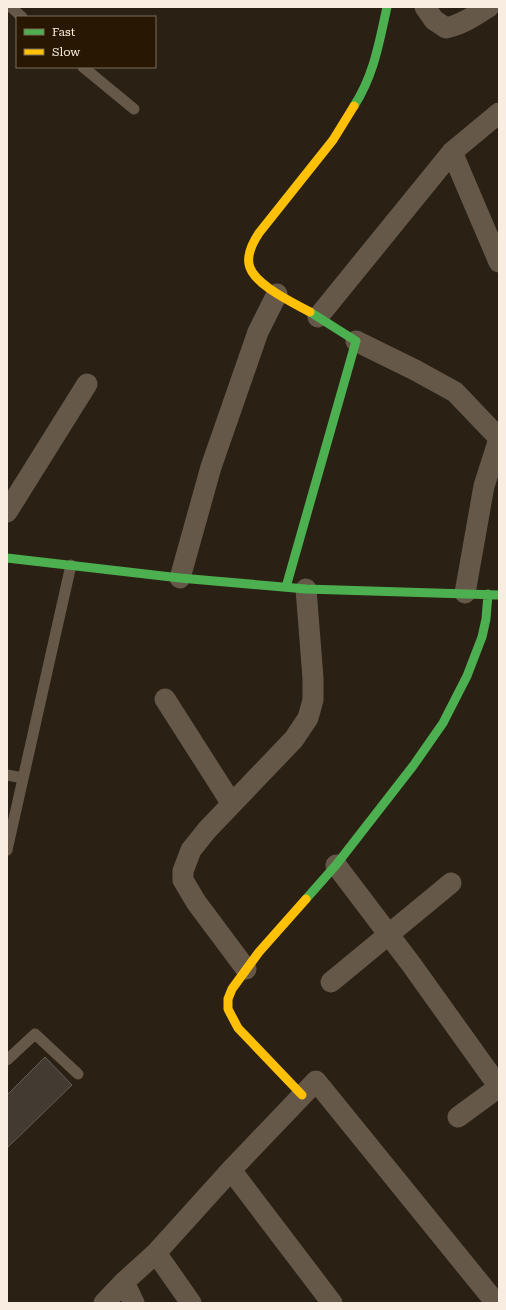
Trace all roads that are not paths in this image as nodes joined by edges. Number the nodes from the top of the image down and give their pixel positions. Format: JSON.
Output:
{"nodes":[{"id":1,"x":11,"y":7,"type":"edge"},
{"id":2,"x":387,"y":7,"type":"edge"},
{"id":3,"x":425,"y":7,"type":"edge"},
{"id":4,"x":489,"y":7,"type":"edge"},
{"id":5,"x":21,"y":16,"type":"edge"},
{"id":6,"x":84,"y":68,"type":"edge"},
{"id":7,"x":134,"y":109,"type":"dead end"},
{"id":8,"x":499,"y":114,"type":"edge"},
{"id":9,"x":452,"y":152,"type":"junction"},
{"id":10,"x":499,"y":262,"type":"edge"},
{"id":11,"x":277,"y":294,"type":"junction"},
{"id":12,"x":318,"y":317,"type":"junction"},
{"id":13,"x":356,"y":341,"type":"junction"},
{"id":14,"x":87,"y":384,"type":"dead end"},
{"id":15,"x":499,"y":438,"type":"edge"},
{"id":16,"x":7,"y":512,"type":"edge"},
{"id":17,"x":7,"y":558,"type":"edge"},
{"id":18,"x":71,"y":565,"type":"junction"},
{"id":19,"x":180,"y":578,"type":"junction"},
{"id":20,"x":296,"y":588,"type":"junction"},
{"id":21,"x":465,"y":593,"type":"junction"},
{"id":22,"x":488,"y":594,"type":"junction"},
{"id":23,"x":499,"y":594,"type":"edge"},
{"id":24,"x":165,"y":699,"type":"dead end"},
{"id":25,"x":7,"y":775,"type":"edge"},
{"id":26,"x":23,"y":778,"type":"junction"},
{"id":27,"x":232,"y":804,"type":"junction"},
{"id":28,"x":7,"y":850,"type":"edge"},
{"id":29,"x":336,"y":865,"type":"junction"},
{"id":30,"x":451,"y":883,"type":"dead end"},
{"id":31,"x":388,"y":935,"type":"junction"},
{"id":32,"x":246,"y":969,"type":"junction"},
{"id":33,"x":331,"y":982,"type":"dead end"},
{"id":34,"x":7,"y":1060,"type":"edge"},
{"id":35,"x":78,"y":1074,"type":"dead end"},
{"id":36,"x":499,"y":1087,"type":"edge"},
{"id":37,"x":302,"y":1095,"type":"junction"},
{"id":38,"x":458,"y":1117,"type":"dead end"},
{"id":39,"x":231,"y":1170,"type":"junction"},
{"id":40,"x":156,"y":1253,"type":"junction"},
{"id":41,"x":124,"y":1282,"type":"junction"},
{"id":42,"x":104,"y":1303,"type":"edge"},
{"id":43,"x":134,"y":1303,"type":"edge"},
{"id":44,"x":191,"y":1303,"type":"edge"},
{"id":45,"x":332,"y":1303,"type":"edge"},
{"id":46,"x":496,"y":1303,"type":"edge"}],
"edges":[{"from":1,"to":5,"type":"lane"},
{"from":2,"to":11,"type":"street"},
{"from":3,"to":4,"type":"street"},
{"from":6,"to":7,"type":"lane"},
{"from":8,"to":9,"type":"street"},
{"from":9,"to":10,"type":"street"},
{"from":9,"to":12,"type":"street"},
{"from":11,"to":12,"type":"street"},
{"from":11,"to":19,"type":"street"},
{"from":12,"to":13,"type":"street"},
{"from":13,"to":15,"type":"street"},
{"from":13,"to":20,"type":"street"},
{"from":14,"to":16,"type":"street"},
{"from":15,"to":21,"type":"street"},
{"from":17,"to":18,"type":"street"},
{"from":18,"to":19,"type":"street"},
{"from":18,"to":26,"type":"lane"},
{"from":19,"to":20,"type":"street"},
{"from":20,"to":21,"type":"street"},
{"from":20,"to":27,"type":"street"},
{"from":21,"to":22,"type":"street"},
{"from":22,"to":23,"type":"street"},
{"from":22,"to":29,"type":"street"},
{"from":24,"to":27,"type":"street"},
{"from":25,"to":26,"type":"lane"},
{"from":26,"to":28,"type":"lane"},
{"from":27,"to":32,"type":"street"},
{"from":29,"to":31,"type":"street"},
{"from":29,"to":32,"type":"street"},
{"from":30,"to":31,"type":"street"},
{"from":31,"to":33,"type":"street"},
{"from":31,"to":36,"type":"street"},
{"from":32,"to":37,"type":"street"},
{"from":34,"to":35,"type":"lane"},
{"from":36,"to":38,"type":"street"},
{"from":37,"to":39,"type":"street"},
{"from":37,"to":46,"type":"street"},
{"from":39,"to":40,"type":"street"},
{"from":39,"to":45,"type":"street"},
{"from":40,"to":41,"type":"street"},
{"from":40,"to":44,"type":"street"},
{"from":41,"to":42,"type":"street"},
{"from":41,"to":43,"type":"street"}]}
